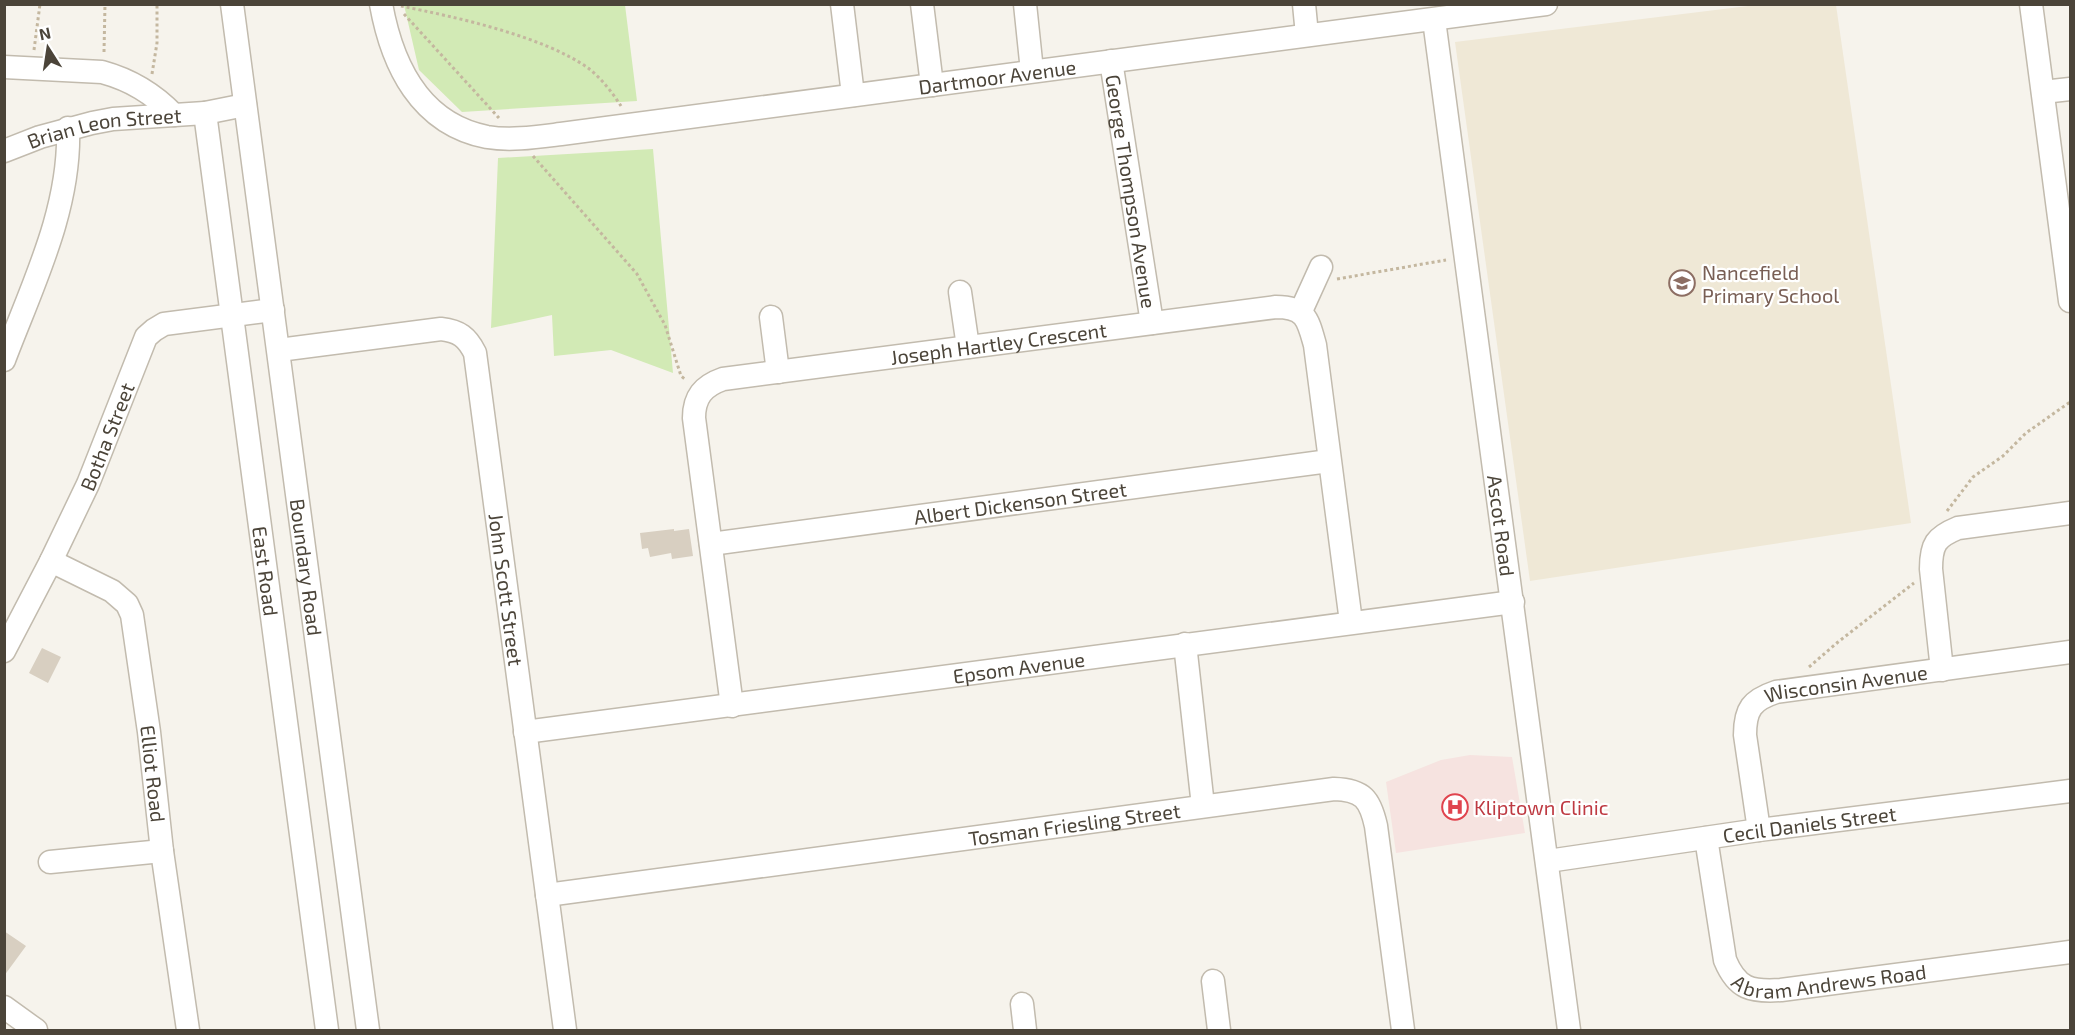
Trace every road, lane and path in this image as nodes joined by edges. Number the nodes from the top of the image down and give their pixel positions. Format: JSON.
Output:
{"nodes":[{"id":1,"x":40,"y":4,"type":"edge"},
{"id":2,"x":105,"y":4,"type":"edge"},
{"id":3,"x":157,"y":4,"type":"edge"},
{"id":4,"x":232,"y":4,"type":"edge"},
{"id":5,"x":381,"y":4,"type":"edge"},
{"id":6,"x":395,"y":4,"type":"edge"},
{"id":7,"x":842,"y":4,"type":"edge"},
{"id":8,"x":922,"y":4,"type":"edge"},
{"id":9,"x":1025,"y":4,"type":"edge"},
{"id":10,"x":1304,"y":4,"type":"edge"},
{"id":11,"x":1546,"y":4,"type":"edge"},
{"id":12,"x":2031,"y":4,"type":"edge"},
{"id":13,"x":1434,"y":20,"type":"junction"},
{"id":14,"x":1307,"y":35,"type":"junction"},
{"id":15,"x":1111,"y":61,"type":"junction"},
{"id":16,"x":4,"y":67,"type":"edge"},
{"id":17,"x":32,"y":68,"type":"junction"},
{"id":18,"x":1032,"y":71,"type":"junction"},
{"id":19,"x":102,"y":72,"type":"junction"},
{"id":20,"x":932,"y":85,"type":"junction"},
{"id":21,"x":2070,"y":89,"type":"edge"},
{"id":22,"x":147,"y":90,"type":"junction"},
{"id":23,"x":2043,"y":92,"type":"junction"},
{"id":24,"x":853,"y":95,"type":"junction"},
{"id":25,"x":245,"y":105,"type":"junction"},
{"id":26,"x":205,"y":113,"type":"junction"},
{"id":27,"x":174,"y":115,"type":"junction"},
{"id":28,"x":634,"y":124,"type":"junction"},
{"id":29,"x":68,"y":128,"type":"junction"},
{"id":30,"x":515,"y":138,"type":"junction"},
{"id":31,"x":4,"y":151,"type":"edge"},
{"id":32,"x":2066,"y":231,"type":"edge"},
{"id":33,"x":1454,"y":259,"type":"dead end"},
{"id":34,"x":1317,"y":275,"type":"joint"},
{"id":35,"x":960,"y":292,"type":"dead end"},
{"id":36,"x":2070,"y":301,"type":"edge"},
{"id":37,"x":273,"y":310,"type":"junction"},
{"id":38,"x":1301,"y":311,"type":"junction"},
{"id":39,"x":232,"y":316,"type":"junction"},
{"id":40,"x":771,"y":317,"type":"dead end"},
{"id":41,"x":1152,"y":323,"type":"junction"},
{"id":42,"x":968,"y":347,"type":"junction"},
{"id":43,"x":279,"y":350,"type":"junction"},
{"id":44,"x":4,"y":360,"type":"edge"},
{"id":45,"x":778,"y":372,"type":"junction"},
{"id":46,"x":700,"y":393,"type":"junction"},
{"id":47,"x":2070,"y":402,"type":"edge"},
{"id":48,"x":1329,"y":461,"type":"junction"},
{"id":49,"x":2070,"y":513,"type":"edge"},
{"id":50,"x":1938,"y":539,"type":"junction"},
{"id":51,"x":711,"y":544,"type":"junction"},
{"id":52,"x":51,"y":561,"type":"junction"},
{"id":53,"x":1931,"y":569,"type":"junction"},
{"id":54,"x":1513,"y":602,"type":"junction"},
{"id":55,"x":1351,"y":622,"type":"junction"},
{"id":56,"x":1185,"y":644,"type":"junction"},
{"id":57,"x":4,"y":651,"type":"edge"},
{"id":58,"x":2070,"y":652,"type":"edge"},
{"id":59,"x":1942,"y":670,"type":"junction"},
{"id":60,"x":1796,"y":690,"type":"junction"},
{"id":61,"x":732,"y":706,"type":"junction"},
{"id":62,"x":525,"y":732,"type":"junction"},
{"id":63,"x":2070,"y":790,"type":"edge"},
{"id":64,"x":1203,"y":806,"type":"junction"},
{"id":65,"x":1759,"y":830,"type":"junction"},
{"id":66,"x":1706,"y":838,"type":"junction"},
{"id":67,"x":162,"y":851,"type":"junction"},
{"id":68,"x":1548,"y":861,"type":"junction"},
{"id":69,"x":50,"y":862,"type":"dead end"},
{"id":70,"x":547,"y":895,"type":"junction"},
{"id":71,"x":2070,"y":952,"type":"edge"},
{"id":72,"x":1213,"y":981,"type":"dead end"},
{"id":73,"x":1022,"y":1004,"type":"dead end"},
{"id":74,"x":4,"y":1007,"type":"edge"},
{"id":75,"x":36,"y":1030,"type":"edge"},
{"id":76,"x":188,"y":1030,"type":"edge"},
{"id":77,"x":327,"y":1030,"type":"edge"},
{"id":78,"x":368,"y":1030,"type":"edge"},
{"id":79,"x":565,"y":1030,"type":"edge"},
{"id":80,"x":1025,"y":1030,"type":"edge"},
{"id":81,"x":1219,"y":1030,"type":"edge"},
{"id":82,"x":1403,"y":1030,"type":"edge"},
{"id":83,"x":1569,"y":1030,"type":"edge"}],
"edges":[{"from":1,"to":17,"type":"path"},
{"from":2,"to":19,"type":"path"},
{"from":3,"to":22,"type":"path"},
{"from":4,"to":25,"type":"street","name":"Boundary Road"},
{"from":5,"to":30,"type":"street","name":"Dartmoor Avenue"},
{"from":6,"to":28,"type":"path"},
{"from":6,"to":30,"type":"path"},
{"from":7,"to":24,"type":"street"},
{"from":8,"to":20,"type":"street"},
{"from":9,"to":18,"type":"street"},
{"from":10,"to":14,"type":"street"},
{"from":11,"to":13,"type":"street","name":"Dartmoor Avenue"},
{"from":12,"to":23,"type":"street"},
{"from":13,"to":14,"type":"street","name":"Dartmoor Avenue"},
{"from":13,"to":54,"type":"street","name":"Ascot Road"},
{"from":14,"to":15,"type":"street","name":"Dartmoor Avenue"},
{"from":15,"to":18,"type":"street","name":"Dartmoor Avenue"},
{"from":15,"to":41,"type":"street","name":"George Thompson Avenue"},
{"from":16,"to":17,"type":"street"},
{"from":17,"to":19,"type":"street"},
{"from":18,"to":20,"type":"street","name":"Dartmoor Avenue"},
{"from":19,"to":22,"type":"street"},
{"from":20,"to":24,"type":"street","name":"Dartmoor Avenue"},
{"from":21,"to":23,"type":"street"},
{"from":22,"to":27,"type":"street"},
{"from":23,"to":32,"type":"street"},
{"from":24,"to":28,"type":"street","name":"Dartmoor Avenue"},
{"from":25,"to":26,"type":"street"},
{"from":25,"to":37,"type":"street","name":"Boundary Road"},
{"from":26,"to":27,"type":"street","name":"Brian Leon Street"},
{"from":26,"to":39,"type":"street","name":"East Road"},
{"from":27,"to":29,"type":"street","name":"Brian Leon Street"},
{"from":28,"to":30,"type":"street","name":"Dartmoor Avenue"},
{"from":29,"to":31,"type":"street","name":"Brian Leon Street"},
{"from":29,"to":44,"type":"street"},
{"from":30,"to":46,"type":"path"},
{"from":32,"to":36,"type":"street"},
{"from":33,"to":34,"type":"path"},
{"from":34,"to":38,"type":"street"},
{"from":35,"to":42,"type":"street"},
{"from":37,"to":39,"type":"street","name":"Botha Street"},
{"from":37,"to":43,"type":"street","name":"Boundary Road"},
{"from":38,"to":41,"type":"street","name":"Joseph Hartley Crescent"},
{"from":38,"to":48,"type":"street"},
{"from":39,"to":52,"type":"street","name":"Botha Street"},
{"from":39,"to":77,"type":"street","name":"East Road"},
{"from":40,"to":45,"type":"street"},
{"from":41,"to":42,"type":"street","name":"Joseph Hartley Crescent"},
{"from":42,"to":45,"type":"street","name":"Joseph Hartley Crescent"},
{"from":43,"to":62,"type":"street","name":"John Scott Street"},
{"from":43,"to":78,"type":"street","name":"Boundary Road"},
{"from":45,"to":46,"type":"street","name":"Joseph Hartley Crescent"},
{"from":46,"to":51,"type":"street"},
{"from":47,"to":50,"type":"path"},
{"from":48,"to":51,"type":"street","name":"Albert Dickenson Street"},
{"from":48,"to":55,"type":"street"},
{"from":49,"to":50,"type":"street"},
{"from":50,"to":53,"type":"street"},
{"from":51,"to":61,"type":"street"},
{"from":52,"to":57,"type":"street","name":"Botha Street"},
{"from":52,"to":67,"type":"street","name":"Elliot Road"},
{"from":53,"to":59,"type":"street"},
{"from":53,"to":60,"type":"path"},
{"from":54,"to":55,"type":"street","name":"Epsom Avenue"},
{"from":54,"to":68,"type":"street","name":"Ascot Road"},
{"from":55,"to":56,"type":"street","name":"Epsom Avenue"},
{"from":56,"to":61,"type":"street","name":"Epsom Avenue"},
{"from":56,"to":64,"type":"street"},
{"from":58,"to":59,"type":"street","name":"Wisconsin Avenue"},
{"from":59,"to":60,"type":"street","name":"Wisconsin Avenue"},
{"from":60,"to":65,"type":"street","name":"Wisconsin Avenue"},
{"from":61,"to":62,"type":"street","name":"Epsom Avenue"},
{"from":62,"to":70,"type":"street","name":"John Scott Street"},
{"from":63,"to":65,"type":"street","name":"Cecil Daniels Street"},
{"from":64,"to":70,"type":"street","name":"Tosman Friesling Street"},
{"from":64,"to":82,"type":"street","name":"Tosman Friesling Street"},
{"from":65,"to":66,"type":"street","name":"Cecil Daniels Street"},
{"from":66,"to":68,"type":"street","name":"Cecil Daniels Street"},
{"from":66,"to":71,"type":"street","name":"Abram Andrews Road"},
{"from":67,"to":69,"type":"street"},
{"from":67,"to":76,"type":"street","name":"Elliot Road"},
{"from":68,"to":83,"type":"street","name":"Ascot Road"},
{"from":70,"to":79,"type":"street","name":"John Scott Street"},
{"from":72,"to":81,"type":"street"},
{"from":73,"to":80,"type":"street"},
{"from":74,"to":75,"type":"street"}]}
